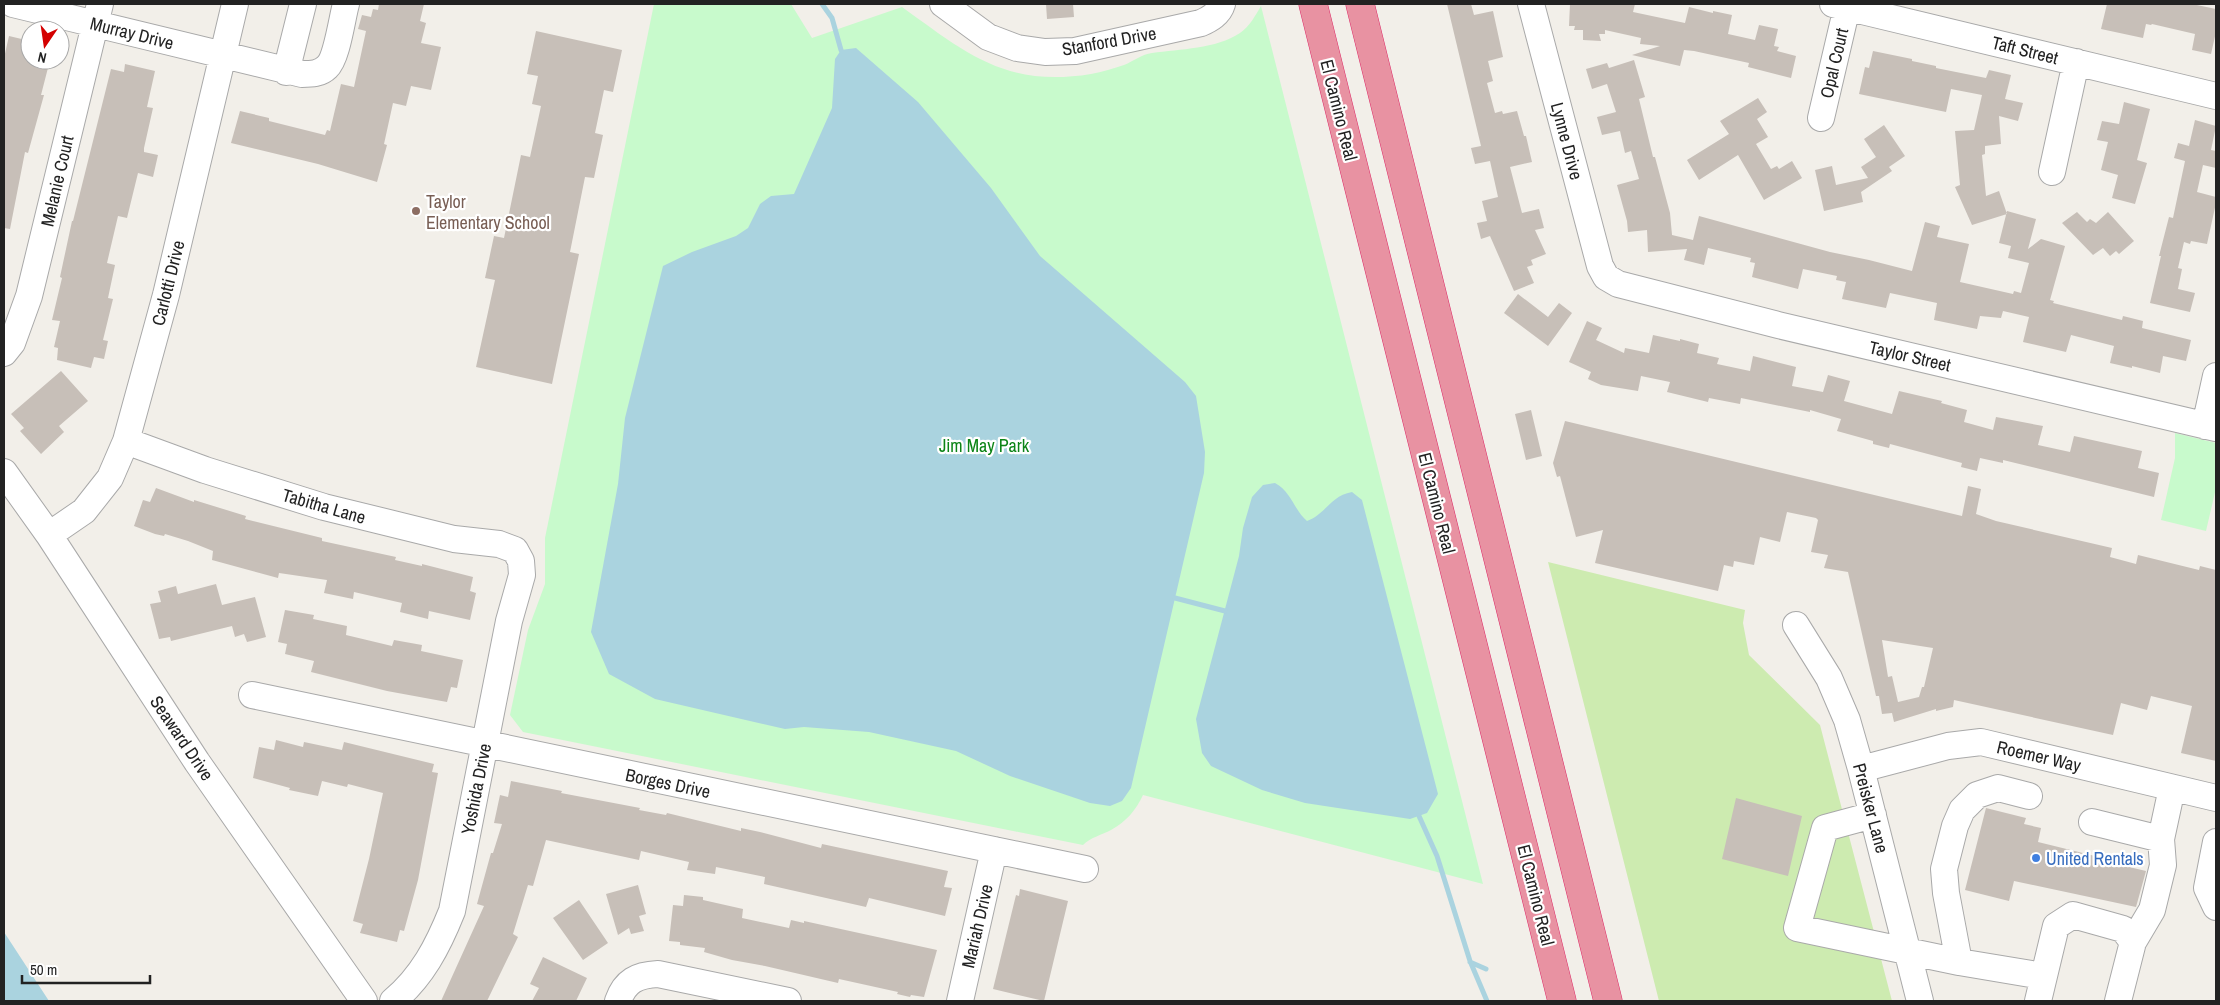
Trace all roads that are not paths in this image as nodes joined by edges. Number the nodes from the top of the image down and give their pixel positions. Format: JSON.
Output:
{"nodes":[{"id":1,"x":13,"y":4,"type":"edge"},
{"id":2,"x":235,"y":4,"type":"edge"},
{"id":3,"x":303,"y":4,"type":"edge"},
{"id":4,"x":346,"y":4,"type":"edge"},
{"id":5,"x":942,"y":4,"type":"edge"},
{"id":6,"x":1222,"y":4,"type":"edge"},
{"id":7,"x":1313,"y":4,"type":"edge"},
{"id":8,"x":1360,"y":4,"type":"edge"},
{"id":9,"x":1531,"y":4,"type":"edge"},
{"id":10,"x":1840,"y":5,"type":"edge"},
{"id":11,"x":97,"y":13,"type":"edge"},
{"id":12,"x":222,"y":55,"type":"junction"},
{"id":13,"x":2076,"y":62,"type":"junction"},
{"id":14,"x":286,"y":72,"type":"junction"},
{"id":15,"x":2216,"y":96,"type":"edge"},
{"id":16,"x":1821,"y":118,"type":"dead end"},
{"id":17,"x":2052,"y":172,"type":"dead end"},
{"id":18,"x":1606,"y":277,"type":"joint"},
{"id":19,"x":4,"y":354,"type":"edge"},
{"id":20,"x":2216,"y":376,"type":"edge"},
{"id":21,"x":2210,"y":427,"type":"edge"},
{"id":22,"x":126,"y":440,"type":"junction"},
{"id":23,"x":4,"y":472,"type":"edge"},
{"id":24,"x":49,"y":535,"type":"junction"},
{"id":25,"x":522,"y":561,"type":"joint"},
{"id":26,"x":1796,"y":625,"type":"dead end"},
{"id":27,"x":252,"y":694,"type":"dead end"},
{"id":28,"x":485,"y":745,"type":"junction"},
{"id":29,"x":1861,"y":769,"type":"junction"},
{"id":30,"x":2172,"y":788,"type":"junction"},
{"id":31,"x":2029,"y":796,"type":"dead end"},
{"id":32,"x":2216,"y":798,"type":"edge"},
{"id":33,"x":1873,"y":815,"type":"junction"},
{"id":34,"x":2092,"y":822,"type":"dead end"},
{"id":35,"x":2161,"y":839,"type":"junction"},
{"id":36,"x":2216,"y":842,"type":"edge"},
{"id":37,"x":994,"y":850,"type":"junction"},
{"id":38,"x":1084,"y":869,"type":"dead end"},
{"id":39,"x":2216,"y":907,"type":"edge"},
{"id":40,"x":2133,"y":942,"type":"junction"},
{"id":41,"x":1908,"y":952,"type":"junction"},
{"id":42,"x":1959,"y":962,"type":"junction"},
{"id":43,"x":2043,"y":976,"type":"junction"},
{"id":44,"x":364,"y":1001,"type":"edge"},
{"id":45,"x":393,"y":1001,"type":"edge"},
{"id":46,"x":618,"y":1001,"type":"edge"},
{"id":47,"x":788,"y":1001,"type":"edge"},
{"id":48,"x":960,"y":1001,"type":"edge"},
{"id":49,"x":1562,"y":1001,"type":"edge"},
{"id":50,"x":1608,"y":1001,"type":"edge"},
{"id":51,"x":1920,"y":1001,"type":"edge"},
{"id":52,"x":2038,"y":1001,"type":"edge"},
{"id":53,"x":2118,"y":1001,"type":"edge"}],
"edges":[{"from":1,"to":11,"type":"street","name":"Murray Drive"},
{"from":2,"to":12,"type":"street","name":"Carlotti Drive"},
{"from":3,"to":14,"type":"street"},
{"from":4,"to":14,"type":"street","name":"Murray Drive"},
{"from":5,"to":6,"type":"street","name":"Stanford Drive"},
{"from":7,"to":49,"type":"highway","name":"El Camino Real"},
{"from":8,"to":50,"type":"highway"},
{"from":9,"to":18,"type":"street","name":"Lynne Drive"},
{"from":10,"to":13,"type":"street","name":"Taft Street"},
{"from":10,"to":16,"type":"street","name":"Opal Court"},
{"from":11,"to":12,"type":"street","name":"Murray Drive"},
{"from":11,"to":19,"type":"street","name":"Melanie Court"},
{"from":12,"to":14,"type":"street","name":"Murray Drive"},
{"from":12,"to":22,"type":"street","name":"Carlotti Drive"},
{"from":13,"to":15,"type":"street","name":"Taft Street"},
{"from":13,"to":17,"type":"street"},
{"from":18,"to":21,"type":"street","name":"Taylor Street"},
{"from":20,"to":21,"type":"street"},
{"from":22,"to":24,"type":"street","name":"Carlotti Drive"},
{"from":22,"to":25,"type":"street","name":"Tabitha Lane"},
{"from":23,"to":24,"type":"street","name":"Seaward Drive"},
{"from":24,"to":44,"type":"street","name":"Seaward Drive"},
{"from":25,"to":28,"type":"street","name":"Yoshida Drive"},
{"from":26,"to":29,"type":"street","name":"Preisker Lane"},
{"from":27,"to":28,"type":"street","name":"Borges Drive"},
{"from":28,"to":37,"type":"street","name":"Borges Drive"},
{"from":28,"to":45,"type":"street","name":"Yoshida Drive"},
{"from":29,"to":30,"type":"street","name":"Roemer Way"},
{"from":29,"to":33,"type":"street","name":"Preisker Lane"},
{"from":30,"to":32,"type":"street","name":"Roemer Way"},
{"from":30,"to":35,"type":"street"},
{"from":31,"to":42,"type":"street"},
{"from":33,"to":41,"type":"street","name":"Preisker Lane"},
{"from":33,"to":41,"type":"street"},
{"from":34,"to":35,"type":"street"},
{"from":35,"to":40,"type":"street"},
{"from":36,"to":39,"type":"street"},
{"from":37,"to":38,"type":"street","name":"Borges Drive"},
{"from":37,"to":48,"type":"street","name":"Mariah Drive"},
{"from":40,"to":43,"type":"street"},
{"from":40,"to":53,"type":"street"},
{"from":41,"to":42,"type":"street"},
{"from":41,"to":51,"type":"street","name":"Preisker Lane"},
{"from":42,"to":43,"type":"street"},
{"from":43,"to":52,"type":"street"},
{"from":46,"to":47,"type":"street"}]}
